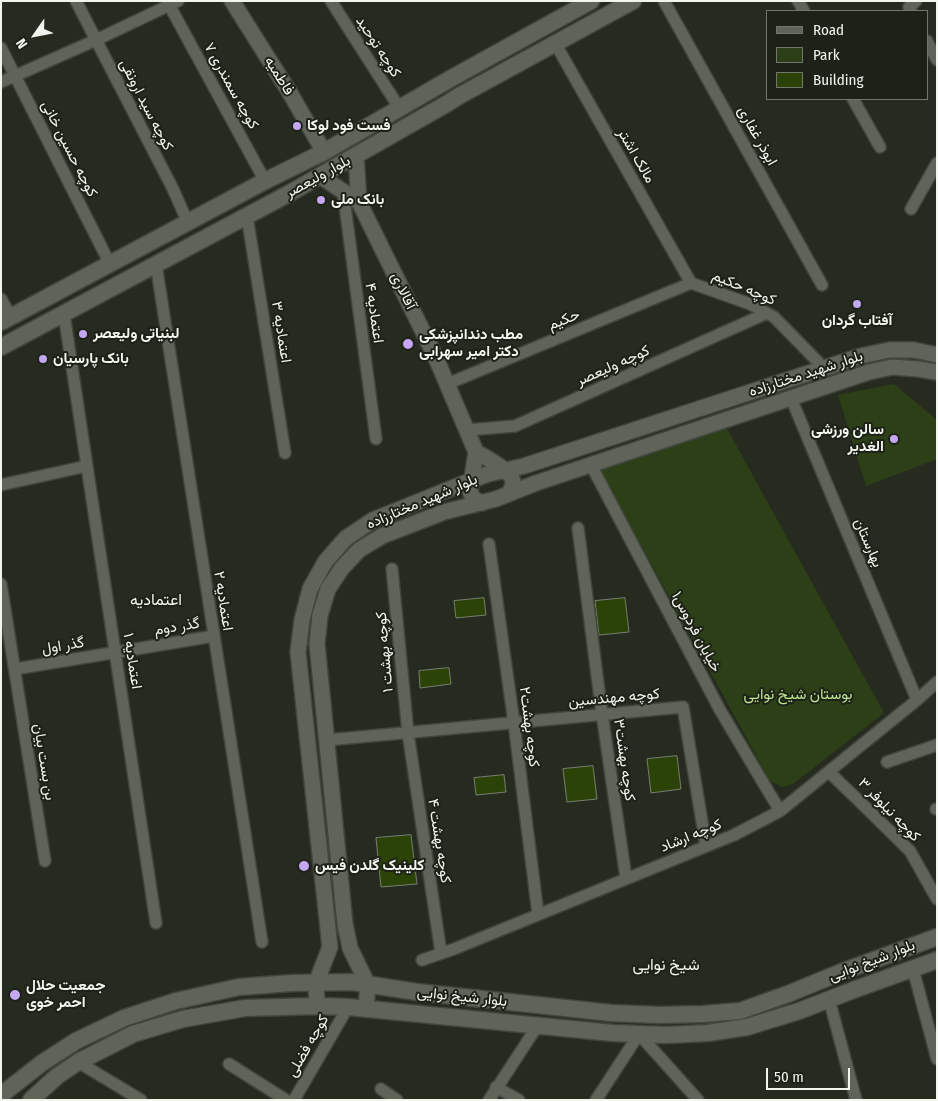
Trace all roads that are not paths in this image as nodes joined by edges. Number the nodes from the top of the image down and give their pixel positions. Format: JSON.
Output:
{"nodes":[{"id":1,"x":76,"y":1,"type":"edge"},
{"id":2,"x":232,"y":1,"type":"edge"},
{"id":3,"x":331,"y":1,"type":"edge"},
{"id":4,"x":591,"y":1,"type":"edge"},
{"id":5,"x":633,"y":1,"type":"edge"},
{"id":6,"x":664,"y":1,"type":"edge"},
{"id":7,"x":916,"y":1,"type":"edge"},
{"id":8,"x":171,"y":3,"type":"edge"},
{"id":9,"x":910,"y":10,"type":"edge"},
{"id":10,"x":96,"y":40,"type":"junction"},
{"id":11,"x":555,"y":43,"type":"junction"},
{"id":12,"x":928,"y":43,"type":"edge"},
{"id":13,"x":1,"y":48,"type":"edge"},
{"id":14,"x":937,"y":60,"type":"edge"},
{"id":15,"x":15,"y":75,"type":"junction"},
{"id":16,"x":450,"y":79,"type":"junction"},
{"id":17,"x":1,"y":82,"type":"edge"},
{"id":18,"x":459,"y":96,"type":"junction"},
{"id":19,"x":854,"y":100,"type":"edge"},
{"id":20,"x":400,"y":109,"type":"junction"},
{"id":21,"x":880,"y":147,"type":"dead end"},
{"id":22,"x":324,"y":152,"type":"junction"},
{"id":23,"x":356,"y":156,"type":"junction"},
{"id":24,"x":937,"y":163,"type":"edge"},
{"id":25,"x":320,"y":176,"type":"junction"},
{"id":26,"x":265,"y":181,"type":"junction"},
{"id":27,"x":343,"y":191,"type":"junction"},
{"id":28,"x":359,"y":202,"type":"junction"},
{"id":29,"x":911,"y":209,"type":"dead end"},
{"id":30,"x":247,"y":216,"type":"junction"},
{"id":31,"x":188,"y":223,"type":"junction"},
{"id":32,"x":110,"y":264,"type":"junction"},
{"id":33,"x":156,"y":264,"type":"junction"},
{"id":34,"x":691,"y":283,"type":"junction"},
{"id":35,"x":822,"y":285,"type":"dead end"},
{"id":36,"x":1,"y":298,"type":"edge"},
{"id":37,"x":767,"y":313,"type":"junction"},
{"id":38,"x":64,"y":314,"type":"junction"},
{"id":39,"x":6,"y":319,"type":"edge"},
{"id":40,"x":1,"y":347,"type":"edge"},
{"id":41,"x":937,"y":354,"type":"edge"},
{"id":42,"x":824,"y":368,"type":"junction"},
{"id":43,"x":937,"y":372,"type":"edge"},
{"id":44,"x":447,"y":384,"type":"junction"},
{"id":45,"x":791,"y":398,"type":"junction"},
{"id":46,"x":467,"y":430,"type":"junction"},
{"id":47,"x":376,"y":439,"type":"dead end"},
{"id":48,"x":476,"y":452,"type":"junction"},
{"id":49,"x":285,"y":454,"type":"dead end"},
{"id":50,"x":591,"y":465,"type":"junction"},
{"id":51,"x":87,"y":466,"type":"junction"},
{"id":52,"x":505,"y":470,"type":"junction"},
{"id":53,"x":472,"y":480,"type":"junction"},
{"id":54,"x":1,"y":485,"type":"edge"},
{"id":55,"x":509,"y":494,"type":"junction"},
{"id":56,"x":482,"y":503,"type":"junction"},
{"id":57,"x":578,"y":528,"type":"dead end"},
{"id":58,"x":490,"y":544,"type":"dead end"},
{"id":59,"x":392,"y":569,"type":"dead end"},
{"id":60,"x":1,"y":584,"type":"edge"},
{"id":61,"x":214,"y":636,"type":"junction"},
{"id":62,"x":116,"y":652,"type":"junction"},
{"id":63,"x":15,"y":669,"type":"junction"},
{"id":64,"x":937,"y":682,"type":"edge"},
{"id":65,"x":917,"y":700,"type":"junction"},
{"id":66,"x":602,"y":714,"type":"junction"},
{"id":67,"x":514,"y":723,"type":"junction"},
{"id":68,"x":408,"y":733,"type":"junction"},
{"id":69,"x":327,"y":740,"type":"junction"},
{"id":70,"x":937,"y":745,"type":"edge"},
{"id":71,"x":887,"y":762,"type":"dead end"},
{"id":72,"x":829,"y":772,"type":"junction"},
{"id":73,"x":780,"y":811,"type":"junction"},
{"id":74,"x":706,"y":846,"type":"junction"},
{"id":75,"x":45,"y":860,"type":"dead end"},
{"id":76,"x":626,"y":878,"type":"junction"},
{"id":77,"x":937,"y":900,"type":"edge"},
{"id":78,"x":538,"y":914,"type":"junction"},
{"id":79,"x":156,"y":923,"type":"dead end"},
{"id":80,"x":937,"y":937,"type":"edge"},
{"id":81,"x":262,"y":942,"type":"dead end"},
{"id":82,"x":441,"y":953,"type":"junction"},
{"id":83,"x":422,"y":960,"type":"dead end"},
{"id":84,"x":937,"y":960,"type":"edge"},
{"id":85,"x":913,"y":969,"type":"junction"},
{"id":86,"x":316,"y":983,"type":"junction"},
{"id":87,"x":368,"y":985,"type":"junction"},
{"id":88,"x":829,"y":1000,"type":"junction"},
{"id":89,"x":317,"y":1006,"type":"junction"},
{"id":90,"x":348,"y":1007,"type":"junction"},
{"id":91,"x":366,"y":1008,"type":"junction"},
{"id":92,"x":538,"y":1025,"type":"junction"},
{"id":93,"x":639,"y":1034,"type":"junction"},
{"id":94,"x":937,"y":1058,"type":"edge"},
{"id":95,"x":78,"y":1062,"type":"junction"},
{"id":96,"x":229,"y":1064,"type":"dead end"},
{"id":97,"x":496,"y":1087,"type":"junction"},
{"id":98,"x":381,"y":1089,"type":"dead end"},
{"id":99,"x":1,"y":1095,"type":"edge"},
{"id":100,"x":298,"y":1098,"type":"edge"},
{"id":101,"x":693,"y":1098,"type":"edge"},
{"id":102,"x":31,"y":1100,"type":"edge"},
{"id":103,"x":141,"y":1100,"type":"edge"},
{"id":104,"x":286,"y":1100,"type":"edge"},
{"id":105,"x":397,"y":1100,"type":"edge"},
{"id":106,"x":489,"y":1100,"type":"edge"},
{"id":107,"x":519,"y":1100,"type":"edge"},
{"id":108,"x":596,"y":1100,"type":"edge"},
{"id":109,"x":856,"y":1100,"type":"edge"}],
"edges":[{"from":1,"to":10,"type":"street","name":"کوچه سید ارونقی"},
{"from":2,"to":22,"type":"street","name":"فاطمیه"},
{"from":3,"to":20,"type":"street","name":"کوچه توحید"},
{"from":4,"to":16,"type":"main road","name":"بلوار ولیعصر"},
{"from":5,"to":11,"type":"main road","name":"بلوار ولیعصر"},
{"from":6,"to":35,"type":"street","name":"ابوذر غفاری"},
{"from":7,"to":9,"type":"street"},
{"from":8,"to":10,"type":"street"},
{"from":8,"to":26,"type":"street","name":"کوچه سمندری ۷"},
{"from":10,"to":15,"type":"street"},
{"from":10,"to":31,"type":"street","name":"کوچه سید ارونقی"},
{"from":11,"to":18,"type":"main road","name":"بلوار ولیعصر"},
{"from":11,"to":34,"type":"street","name":"مالک اشتر"},
{"from":12,"to":14,"type":"street"},
{"from":13,"to":15,"type":"street","name":"کوچه حسین خانی"},
{"from":15,"to":17,"type":"street"},
{"from":15,"to":32,"type":"street","name":"کوچه حسین خانی"},
{"from":16,"to":18,"type":"main road"},
{"from":16,"to":20,"type":"main road","name":"بلوار ولیعصر"},
{"from":18,"to":23,"type":"main road","name":"بلوار ولیعصر"},
{"from":19,"to":21,"type":"street"},
{"from":20,"to":22,"type":"main road","name":"بلوار ولیعصر"},
{"from":22,"to":26,"type":"main road","name":"بلوار ولیعصر"},
{"from":23,"to":25,"type":"main road","name":"بلوار ولیعصر"},
{"from":23,"to":28,"type":"street"},
{"from":24,"to":29,"type":"street"},
{"from":25,"to":27,"type":"street","name":"آقالاری"},
{"from":25,"to":30,"type":"main road","name":"بلوار ولیعصر"},
{"from":26,"to":31,"type":"main road","name":"بلوار ولیعصر"},
{"from":27,"to":28,"type":"street","name":"آقالاری"},
{"from":27,"to":47,"type":"street","name":"اعتمادیه ۴"},
{"from":28,"to":44,"type":"street","name":"آقالاری"},
{"from":30,"to":33,"type":"main road","name":"بلوار ولیعصر"},
{"from":30,"to":49,"type":"street","name":"اعتمادیه ۳"},
{"from":31,"to":32,"type":"main road","name":"بلوار ولیعصر"},
{"from":32,"to":39,"type":"main road","name":"بلوار ولیعصر"},
{"from":33,"to":38,"type":"main road","name":"بلوار ولیعصر"},
{"from":33,"to":61,"type":"street","name":"اعتمادیه ۲"},
{"from":34,"to":37,"type":"street","name":"کوچه حکیم"},
{"from":34,"to":44,"type":"street","name":"حکیم"},
{"from":36,"to":39,"type":"street"},
{"from":37,"to":42,"type":"street","name":"کوچه حکیم"},
{"from":37,"to":46,"type":"street","name":"کوچه ولیعصر"},
{"from":38,"to":40,"type":"main road","name":"بلوار ولیعصر"},
{"from":38,"to":51,"type":"street","name":"اعتمادیه ۱"},
{"from":41,"to":42,"type":"street","name":"بلوار شهید مختارزاده"},
{"from":42,"to":52,"type":"street","name":"بلوار شهید مختارزاده"},
{"from":43,"to":45,"type":"street","name":"بلوار شهید مختارزاده"},
{"from":44,"to":46,"type":"street","name":"آقالاری"},
{"from":45,"to":50,"type":"street","name":"بلوار شهید مختارزاده"},
{"from":45,"to":65,"type":"street","name":"بهارستان"},
{"from":46,"to":48,"type":"street","name":"آقالاری"},
{"from":48,"to":52,"type":"street"},
{"from":48,"to":53,"type":"street"},
{"from":50,"to":55,"type":"street","name":"بلوار شهید مختارزاده"},
{"from":50,"to":73,"type":"street","name":"خیابان فردوس۱"},
{"from":51,"to":54,"type":"street"},
{"from":51,"to":62,"type":"street","name":"اعتمادیه ۱"},
{"from":52,"to":53,"type":"street","name":"بلوار شهید مختارزاده"},
{"from":52,"to":55,"type":"street"},
{"from":53,"to":56,"type":"street"},
{"from":53,"to":86,"type":"street","name":"بلوار شهید مختارزاده"},
{"from":55,"to":56,"type":"street","name":"بلوار شهید مختارزاده"},
{"from":56,"to":69,"type":"street","name":"بلوار شهید مختارزاده"},
{"from":57,"to":66,"type":"street","name":"کوچه بهشت۳"},
{"from":58,"to":67,"type":"street","name":"کوچه بهشت۲"},
{"from":59,"to":68,"type":"street","name":"کوچه بهشت ۱"},
{"from":60,"to":63,"type":"street","name":"بن بست بیان"},
{"from":61,"to":62,"type":"street","name":"گذر دوم"},
{"from":61,"to":81,"type":"street","name":"اعتمادیه ۲"},
{"from":62,"to":63,"type":"street","name":"گذر اول"},
{"from":62,"to":79,"type":"street","name":"اعتمادیه ۱"},
{"from":63,"to":75,"type":"street","name":"بن بست بیان"},
{"from":64,"to":65,"type":"street","name":"کوچه ارشاد"},
{"from":65,"to":72,"type":"street","name":"کوچه ارشاد"},
{"from":66,"to":67,"type":"street","name":"کوچه مهندسین"},
{"from":66,"to":74,"type":"street","name":"کوچه مهندسین"},
{"from":66,"to":76,"type":"street","name":"کوچه بهشت۳"},
{"from":67,"to":68,"type":"street","name":"کوچه مهندسین"},
{"from":67,"to":78,"type":"street","name":"کوچه بهشت۲"},
{"from":68,"to":69,"type":"street","name":"کوچه مهندسین"},
{"from":68,"to":82,"type":"street","name":"کوچه بهشت ۴"},
{"from":69,"to":87,"type":"street","name":"بلوار شهید مختارزاده"},
{"from":70,"to":71,"type":"street"},
{"from":72,"to":73,"type":"street","name":"کوچه ارشاد"},
{"from":72,"to":77,"type":"street","name":"کوچه نیلوفر ۳"},
{"from":73,"to":74,"type":"street","name":"کوچه ارشاد"},
{"from":74,"to":76,"type":"street","name":"کوچه ارشاد"},
{"from":76,"to":78,"type":"street","name":"کوچه ارشاد"},
{"from":78,"to":82,"type":"street","name":"کوچه ارشاد"},
{"from":80,"to":87,"type":"main road","name":"بلوار شیخ نوایی"},
{"from":82,"to":83,"type":"street","name":"کوچه ارشاد"},
{"from":84,"to":85,"type":"main road","name":"بلوار شیخ نوایی"},
{"from":85,"to":88,"type":"main road","name":"بلوار شیخ نوایی"},
{"from":85,"to":94,"type":"street"},
{"from":86,"to":87,"type":"main road","name":"بلوار شیخ نوایی"},
{"from":86,"to":89,"type":"street","name":"بلوار شهید مختارزاده"},
{"from":86,"to":99,"type":"main road","name":"بلوار شیخ نوایی"},
{"from":87,"to":91,"type":"street"},
{"from":88,"to":93,"type":"main road","name":"بلوار شیخ نوایی"},
{"from":88,"to":109,"type":"street"},
{"from":89,"to":90,"type":"main road","name":"بلوار شیخ نوایی"},
{"from":89,"to":95,"type":"main road","name":"بلوار شیخ نوایی"},
{"from":90,"to":91,"type":"main road","name":"بلوار شیخ نوایی"},
{"from":90,"to":100,"type":"street","name":"کوچه فضلی"},
{"from":91,"to":92,"type":"main road","name":"بلوار شیخ نوایی"},
{"from":92,"to":93,"type":"main road","name":"بلوار شیخ نوایی"},
{"from":92,"to":97,"type":"street"},
{"from":93,"to":101,"type":"street"},
{"from":93,"to":108,"type":"street"},
{"from":95,"to":102,"type":"main road","name":"بلوار شیخ نوایی"},
{"from":95,"to":103,"type":"street"},
{"from":96,"to":104,"type":"street"},
{"from":97,"to":106,"type":"street"},
{"from":97,"to":107,"type":"street"},
{"from":98,"to":105,"type":"street"}]}
